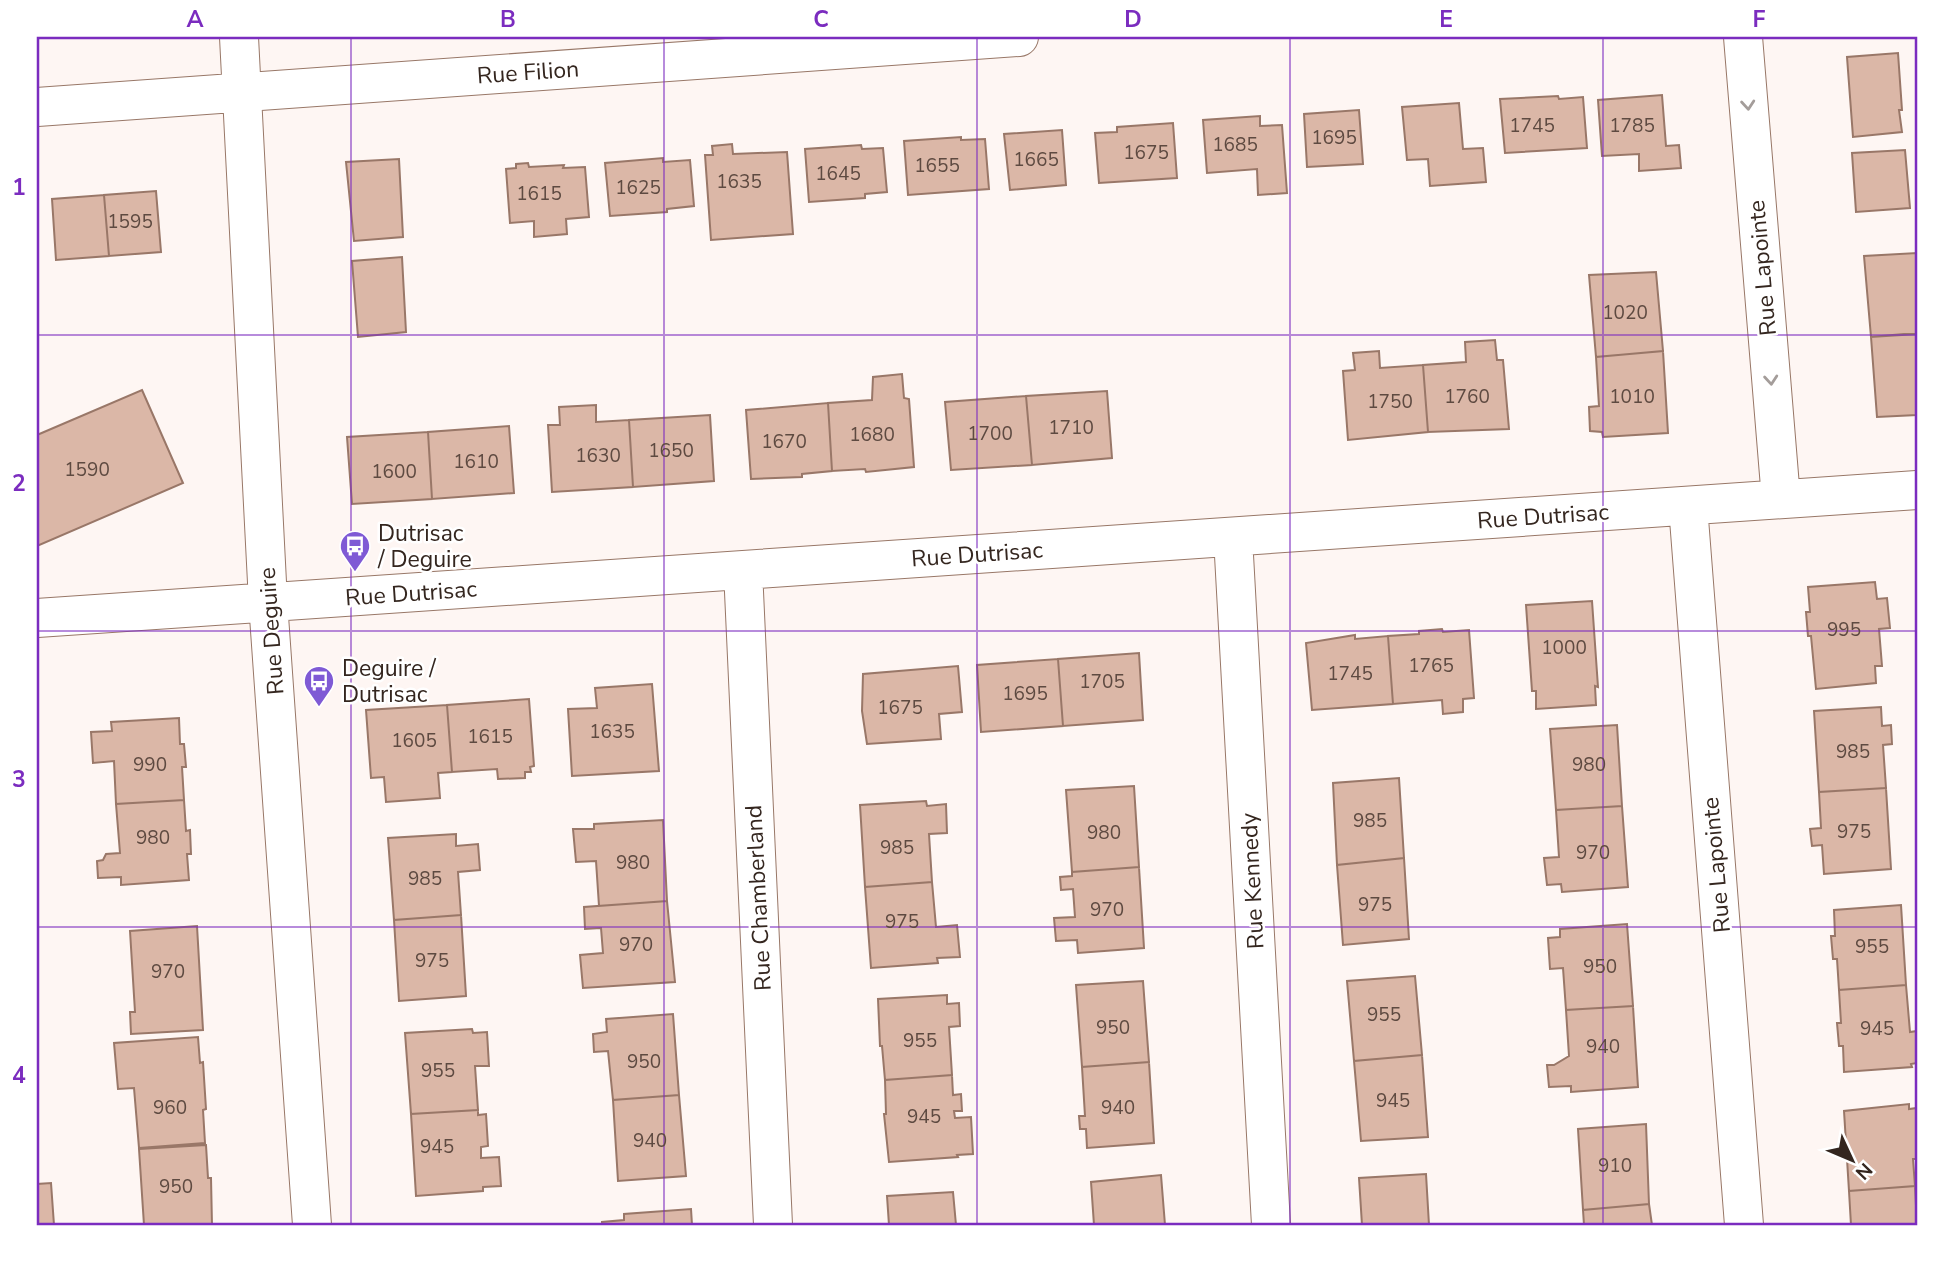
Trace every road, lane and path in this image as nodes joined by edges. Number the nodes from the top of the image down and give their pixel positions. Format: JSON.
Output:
{"nodes":[{"id":1,"x":239,"y":37,"type":"edge"},
{"id":2,"x":1019,"y":37,"type":"edge"},
{"id":3,"x":1743,"y":37,"type":"edge"},
{"id":4,"x":243,"y":93,"type":"junction"},
{"id":5,"x":37,"y":107,"type":"edge"},
{"id":6,"x":1917,"y":490,"type":"edge"},
{"id":7,"x":1781,"y":499,"type":"junction"},
{"id":8,"x":1688,"y":506,"type":"junction"},
{"id":9,"x":1233,"y":537,"type":"junction"},
{"id":10,"x":743,"y":570,"type":"junction"},
{"id":11,"x":268,"y":602,"type":"junction"},
{"id":12,"x":37,"y":618,"type":"edge"},
{"id":13,"x":312,"y":1225,"type":"edge"},
{"id":14,"x":773,"y":1225,"type":"edge"},
{"id":15,"x":1271,"y":1225,"type":"edge"},
{"id":16,"x":1744,"y":1225,"type":"edge"}],
"edges":[{"from":1,"to":4,"type":"street","name":"Rue Deguire"},
{"from":2,"to":4,"type":"street","name":"Rue Filion"},
{"from":3,"to":7,"type":"street","name":"Rue Lapointe","one_way":true},
{"from":4,"to":5,"type":"street","name":"Rue Filion"},
{"from":4,"to":11,"type":"street","name":"Rue Deguire"},
{"from":6,"to":7,"type":"street","name":"Rue Dutrisac"},
{"from":7,"to":8,"type":"street","name":"Rue Dutrisac"},
{"from":8,"to":9,"type":"street","name":"Rue Dutrisac"},
{"from":8,"to":16,"type":"street","name":"Rue Lapointe"},
{"from":9,"to":10,"type":"street","name":"Rue Dutrisac"},
{"from":9,"to":15,"type":"street","name":"Rue Kennedy"},
{"from":10,"to":11,"type":"street","name":"Rue Dutrisac"},
{"from":10,"to":14,"type":"street","name":"Rue Chamberland"},
{"from":11,"to":12,"type":"street","name":"Rue Dutrisac"},
{"from":11,"to":13,"type":"street","name":"Rue Deguire"}]}
